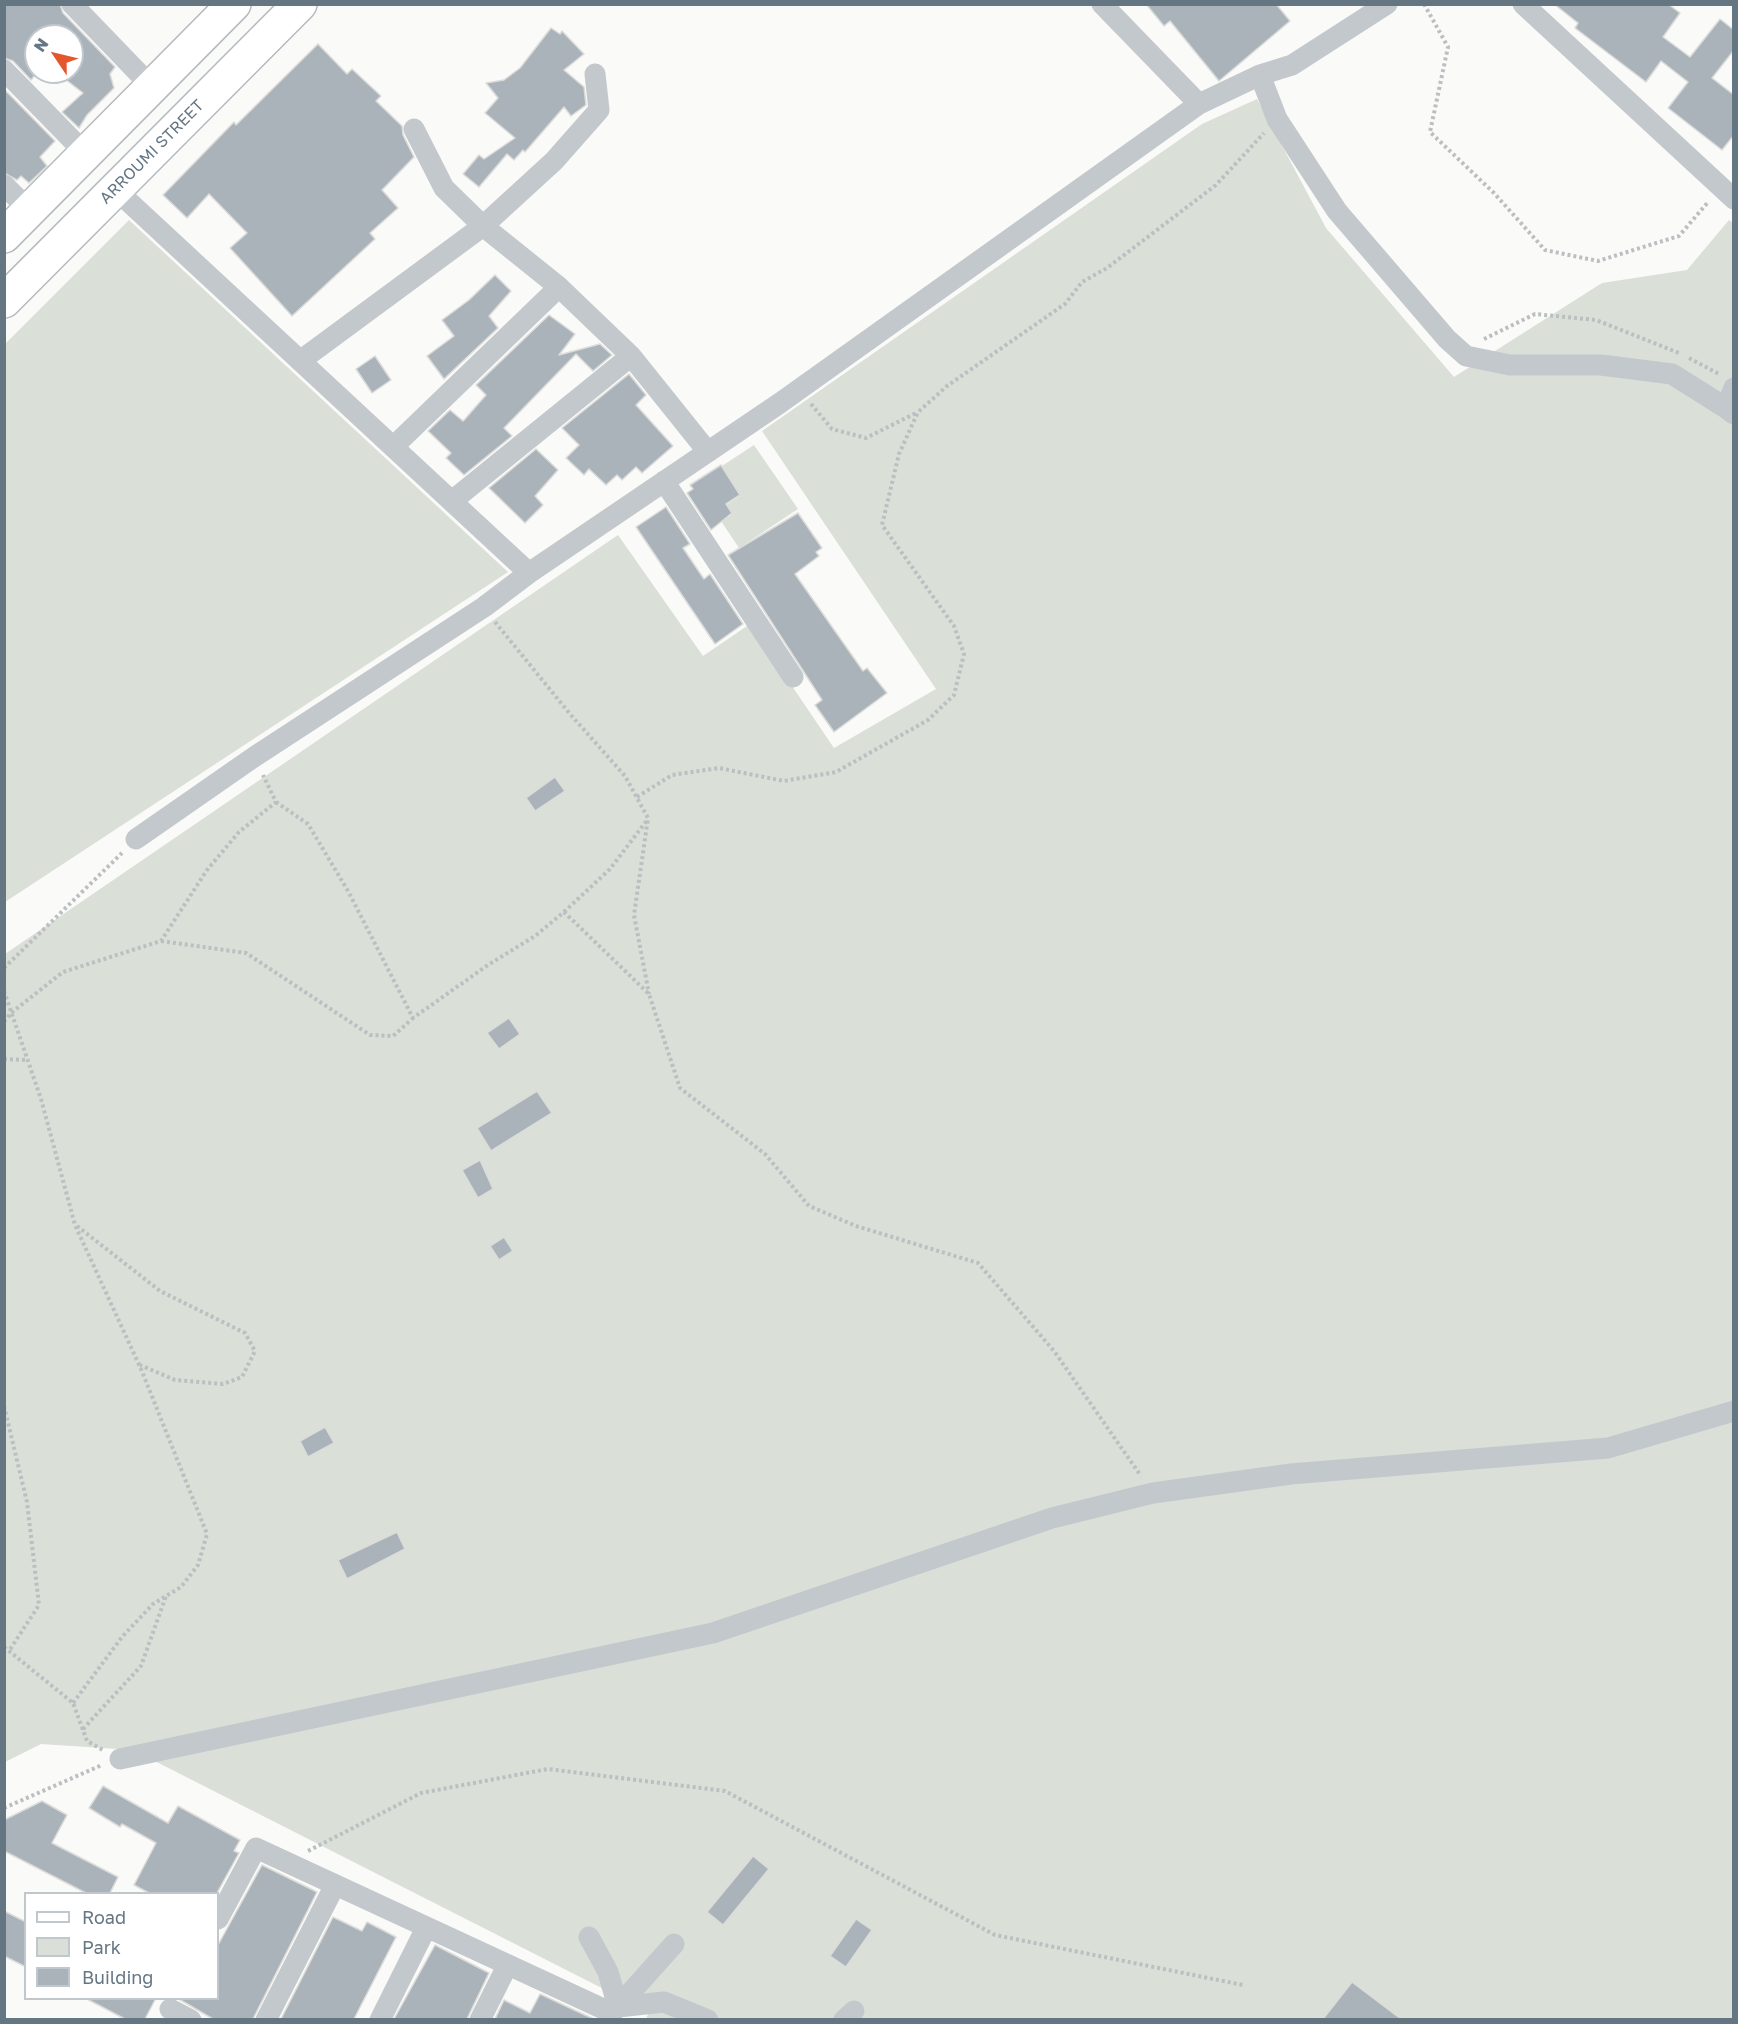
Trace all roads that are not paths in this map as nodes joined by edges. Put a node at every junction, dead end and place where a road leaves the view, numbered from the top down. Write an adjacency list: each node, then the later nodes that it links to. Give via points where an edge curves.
1 (72, 4): 10 (street)
2 (300, 4): 15 (main road, ARROUMI STREET)
3 (1102, 4): 11 (street)
4 (1387, 4): 9 (street, via 1292,65)
5 (1523, 4): 16 (street)
6 (219, 9): 10 (main road)
7 (4, 70): 13 (street)
8 (595, 74): 18 (street, via 599,110 554,161)
9 (1260, 75): 11 (street); 25 (street, via 1277,119 1337,211 1466,357 1510,365 1601,365 1672,374)
10 (152, 87): 13 (main road)
11 (1198, 104): 27 (street)
12 (414, 129): 18 (street, via 444,189)
13 (86, 154): 17 (main road)
14 (4, 185): 17 (street)
15 (115, 189): 21 (main road, ARROUMI STREET); 23 (street)
16 (1727, 193)
17 (29, 210): 19 (main road)
18 (483, 226): 20 (street); 23 (street)
19 (4, 236)
20 (559, 287): 22 (street); 26 (street)
21 (4, 301)
22 (631, 356): 27 (street); 29 (street)
23 (300, 362): 26 (street)
24 (1729, 382): 25 (street)
25 (1730, 411)
26 (393, 447): 29 (street)
27 (708, 452): 28 (street)
28 (664, 482): 30 (street); 31 (street)
29 (452, 501): 30 (street)
30 (529, 573): 32 (street)
31 (793, 677)
32 (136, 839)
33 (1734, 1411): 34 (street, via 1608,1448 1290,1474 1153,1493 1052,1518 713,1633)
34 (120, 1759)
35 (335, 1886): 36 (street, via 256,1848); 37 (street); 44 (street)
36 (219, 1917)
37 (426, 1928): 40 (street); 45 (street)
38 (589, 1937): 42 (street, via 608,1972)
39 (674, 1944): 42 (street)
40 (507, 1966): 42 (street); 46 (street)
41 (170, 2009): 43 (street)
42 (613, 2013): 47 (street, via 664,2002)
43 (191, 2019)
44 (266, 2019)
45 (380, 2019)
46 (480, 2019)
47 (708, 2019)

